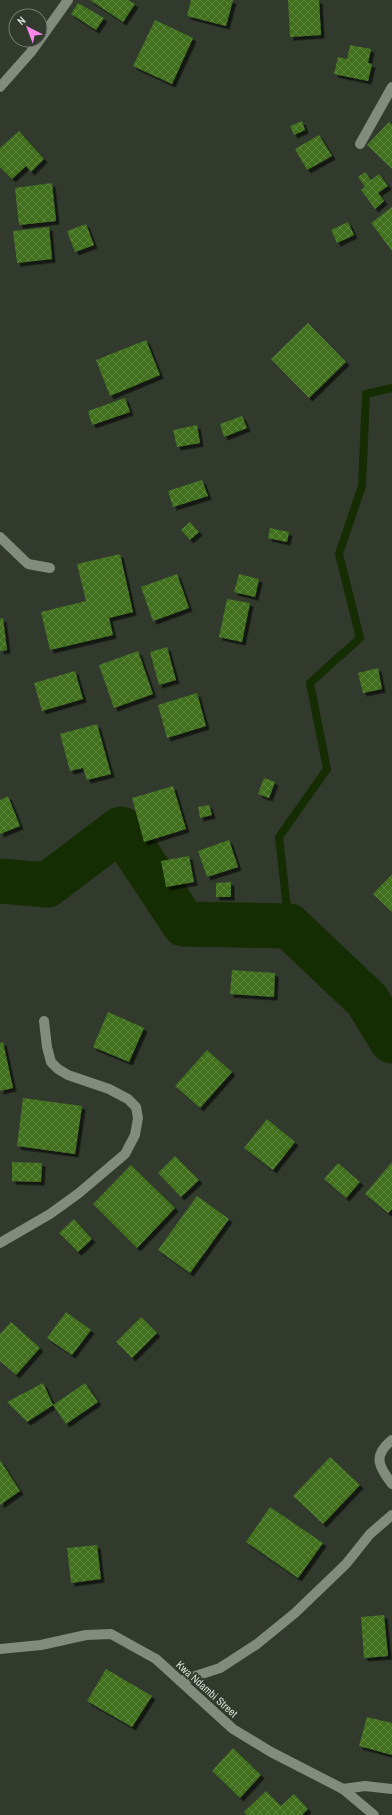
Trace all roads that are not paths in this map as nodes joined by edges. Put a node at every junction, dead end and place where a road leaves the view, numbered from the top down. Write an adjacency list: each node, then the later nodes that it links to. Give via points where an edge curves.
1 (68, 0): 2 (street, via 31,52)
2 (0, 87)
3 (392, 87): 4 (street)
4 (360, 144)
5 (0, 537): 6 (street, via 28,564)
6 (50, 568)
7 (44, 1021): 8 (street, via 47,1047 54,1065 68,1075 128,1098 136,1107 138,1118 135,1135 125,1154 85,1188 50,1214)
8 (0, 1242)
9 (392, 1440): 10 (street, via 380,1453 379,1462 381,1470)
10 (392, 1484)
11 (392, 1515): 13 (street, via 370,1534 346,1564 295,1613 257,1644 220,1668)
12 (0, 1649): 13 (street, Kwa Ndambi Street, via 41,1645 86,1635 111,1634 156,1659)
13 (180, 1681): 14 (street, Kwa Ndambi Street, via 233,1729)
14 (343, 1789): 15 (street, via 365,1786); 16 (street, Kwa Ndambi Street)
15 (392, 1789)
16 (374, 1815)

